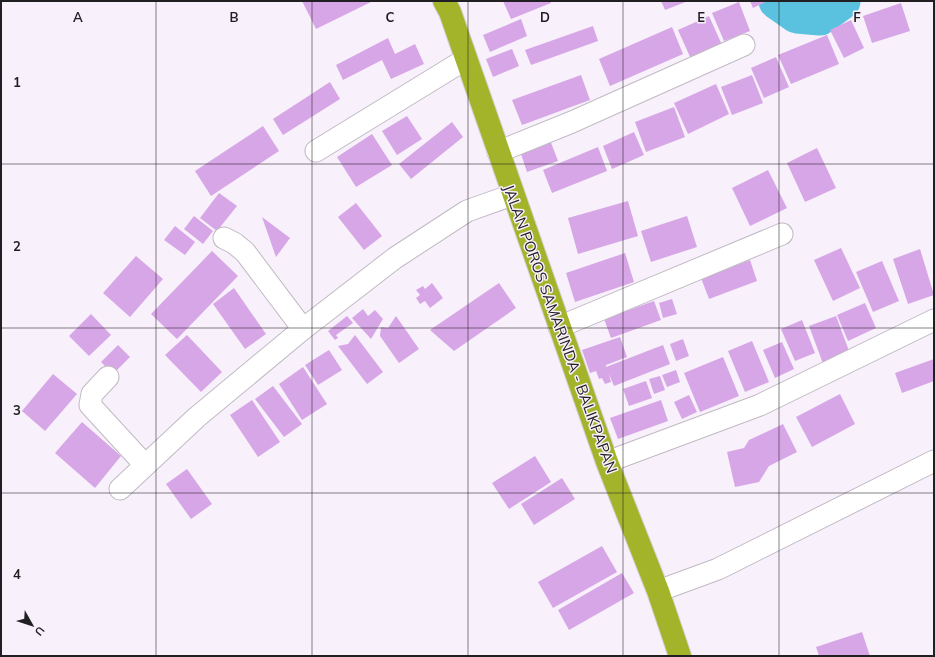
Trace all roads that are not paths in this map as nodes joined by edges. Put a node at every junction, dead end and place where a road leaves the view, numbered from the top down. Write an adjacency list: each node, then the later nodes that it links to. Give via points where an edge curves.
1 (444, 1): 3 (highway, JALAN POROS SAMARINDA - BALIKPAPAN)
2 (744, 45): 5 (street, via 572,122)
3 (466, 59): 4 (street); 5 (highway, JALAN POROS SAMARINDA - BALIKPAPAN)
4 (316, 151)
5 (498, 152): 6 (highway, JALAN POROS SAMARINDA - BALIKPAPAN)
6 (512, 195): 10 (highway, JALAN POROS SAMARINDA - BALIKPAPAN); 11 (street, via 467,211 395,258)
7 (782, 234): 10 (street)
8 (224, 238): 11 (street, via 245,252)
9 (934, 320): 14 (street, via 760,406)
10 (559, 327): 14 (highway, JALAN POROS SAMARINDA - BALIKPAPAN)
11 (303, 329): 15 (street, via 197,417)
12 (108, 377): 15 (street, via 92,394 90,405)
13 (934, 461): 17 (street, via 718,569)
14 (607, 462): 17 (highway, JALAN POROS SAMARINDA - BALIKPAPAN)
15 (145, 465): 16 (street)
16 (120, 489)
17 (658, 591): 18 (highway, JALAN POROS SAMARINDA - BALIKPAPAN)
18 (680, 656)

